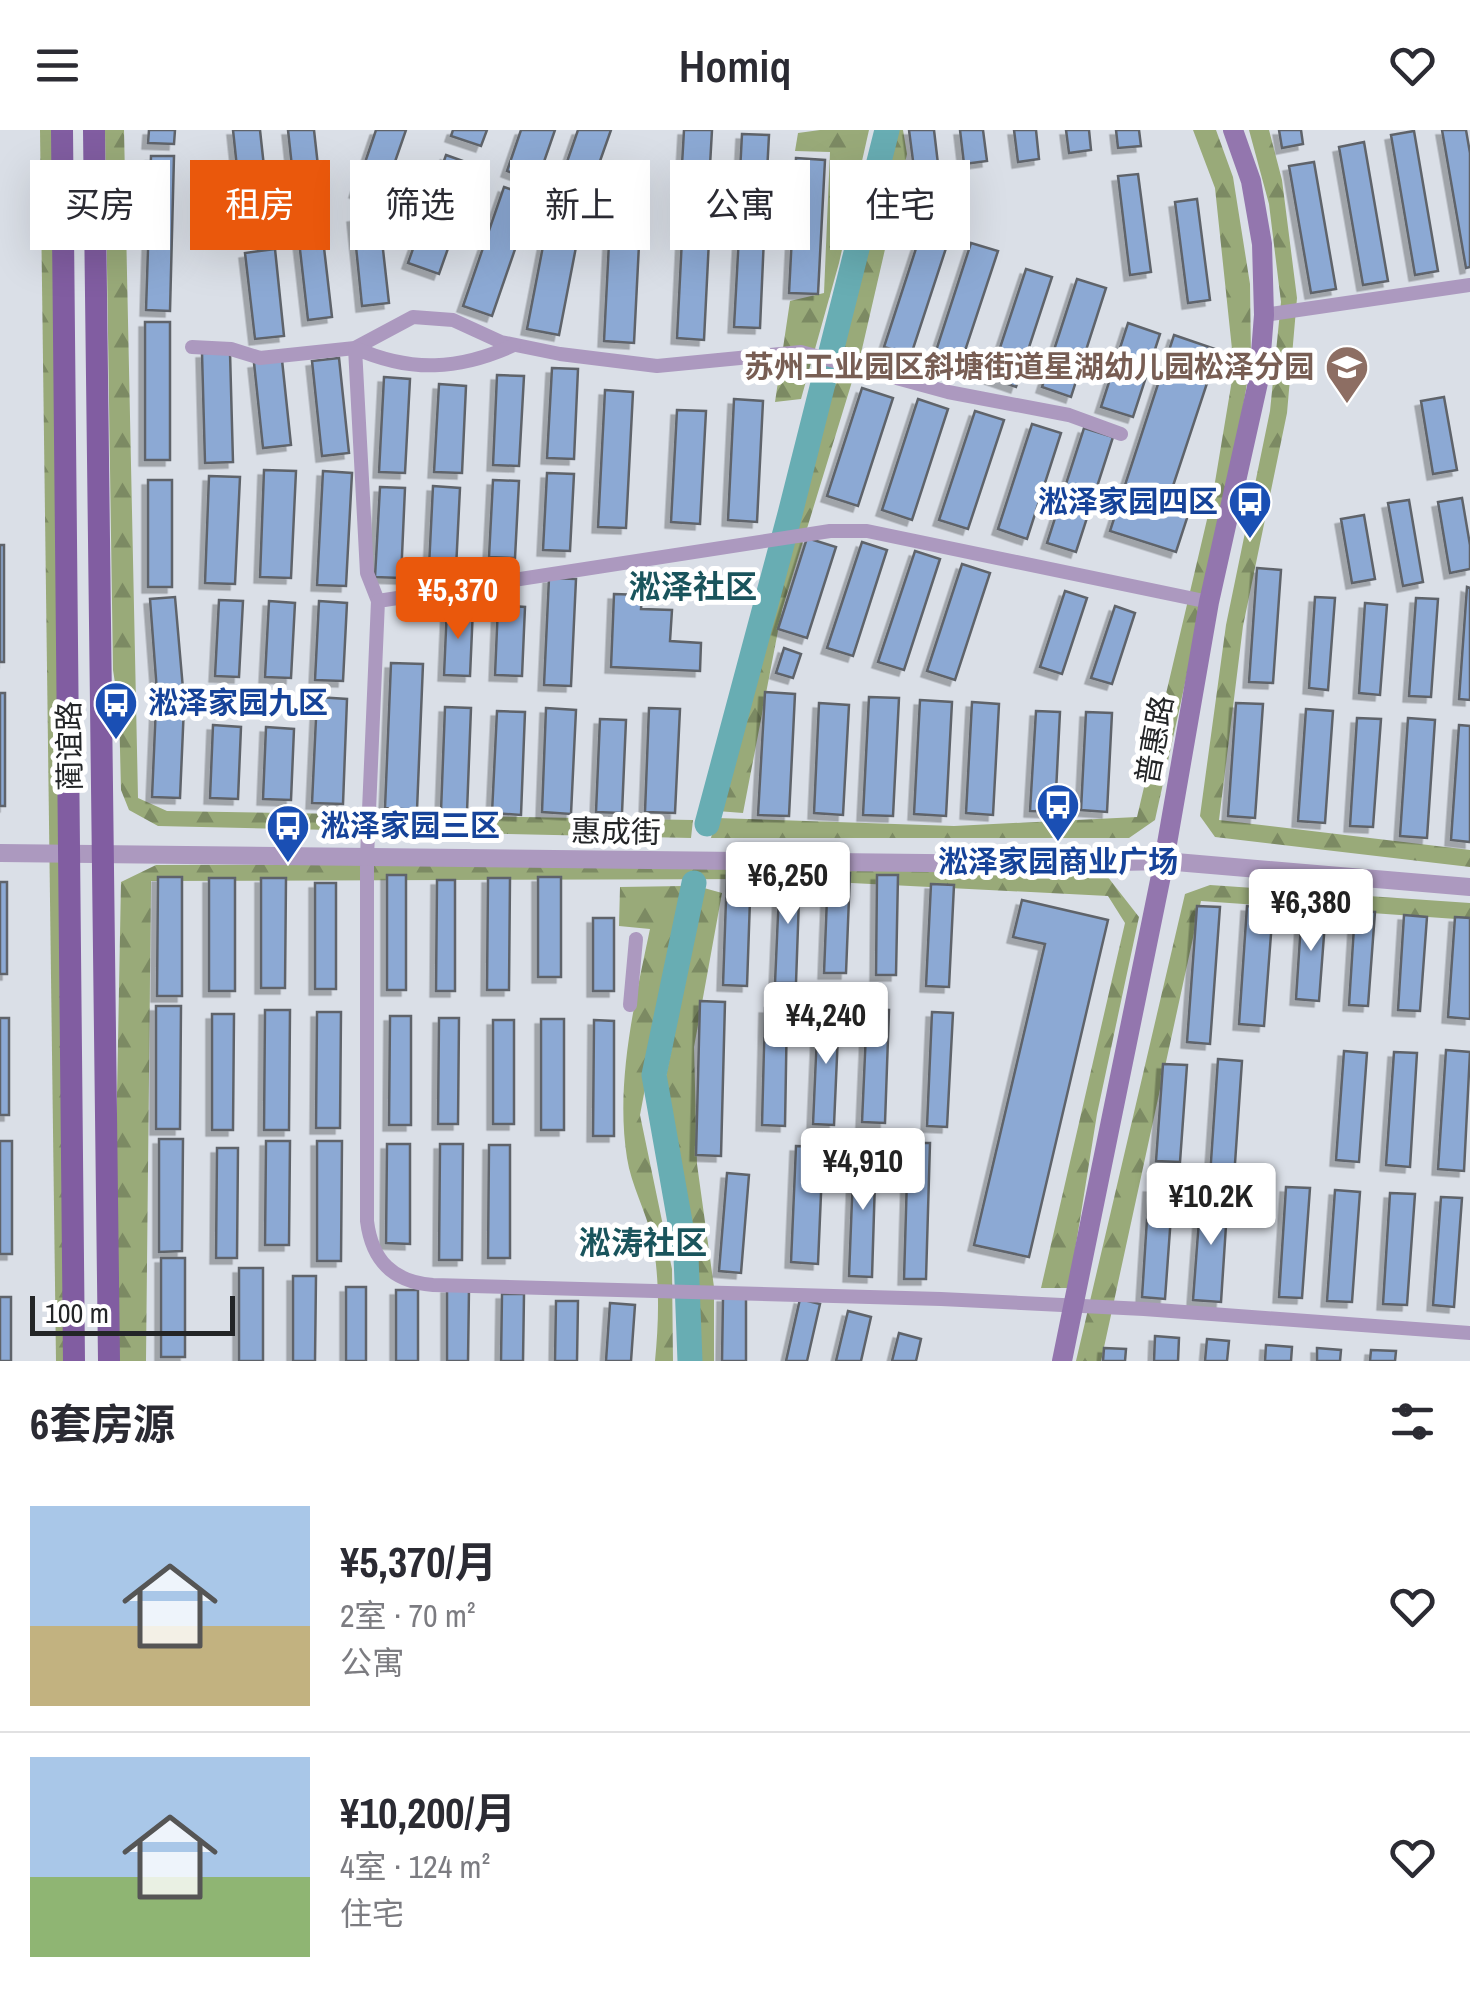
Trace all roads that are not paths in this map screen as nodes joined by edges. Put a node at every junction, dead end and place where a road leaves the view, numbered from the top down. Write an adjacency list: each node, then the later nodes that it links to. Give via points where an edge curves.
1 (62, 130): 13 (main road, 蔺谊路)
2 (94, 130): 14 (main road, 蔺谊路)
3 (1233, 130): 5 (main road, 普惠路, via 1262,244)
4 (1470, 285): 5 (street)
5 (1264, 315): 11 (main road, 普惠路, via 1258,378)
6 (514, 345): 8 (street, via 440,368); 8 (street, via 453,320 414,318); 9 (street, via 657,366 801,352 948,392 1069,415)
7 (192, 347): 8 (street, via 260,358)
8 (355, 348): 10 (street, via 367,572)
9 (1121, 434)
10 (378, 601): 11 (street, via 830,531 867,531); 15 (street)
11 (1209, 602): 16 (main road, 普惠路)
12 (0, 853): 13 (street, 惠成街)
13 (70, 854): 14 (street, 惠成街); 22 (main road, 蔺谊路)
14 (102, 854): 15 (street, 惠成街); 23 (main road, 蔺谊路)
15 (367, 857): 16 (street, 惠成街); 20 (street, via 367,1221 387,1270 433,1285)
16 (1164, 862): 17 (street, 惠成街); 20 (main road, 普惠路)
17 (1470, 887)
18 (636, 939): 19 (street)
19 (630, 1005)
20 (1074, 1305): 21 (street); 24 (main road, 普惠路)
21 (1470, 1333)
22 (74, 1361)
23 (109, 1361)
24 (1062, 1361)

